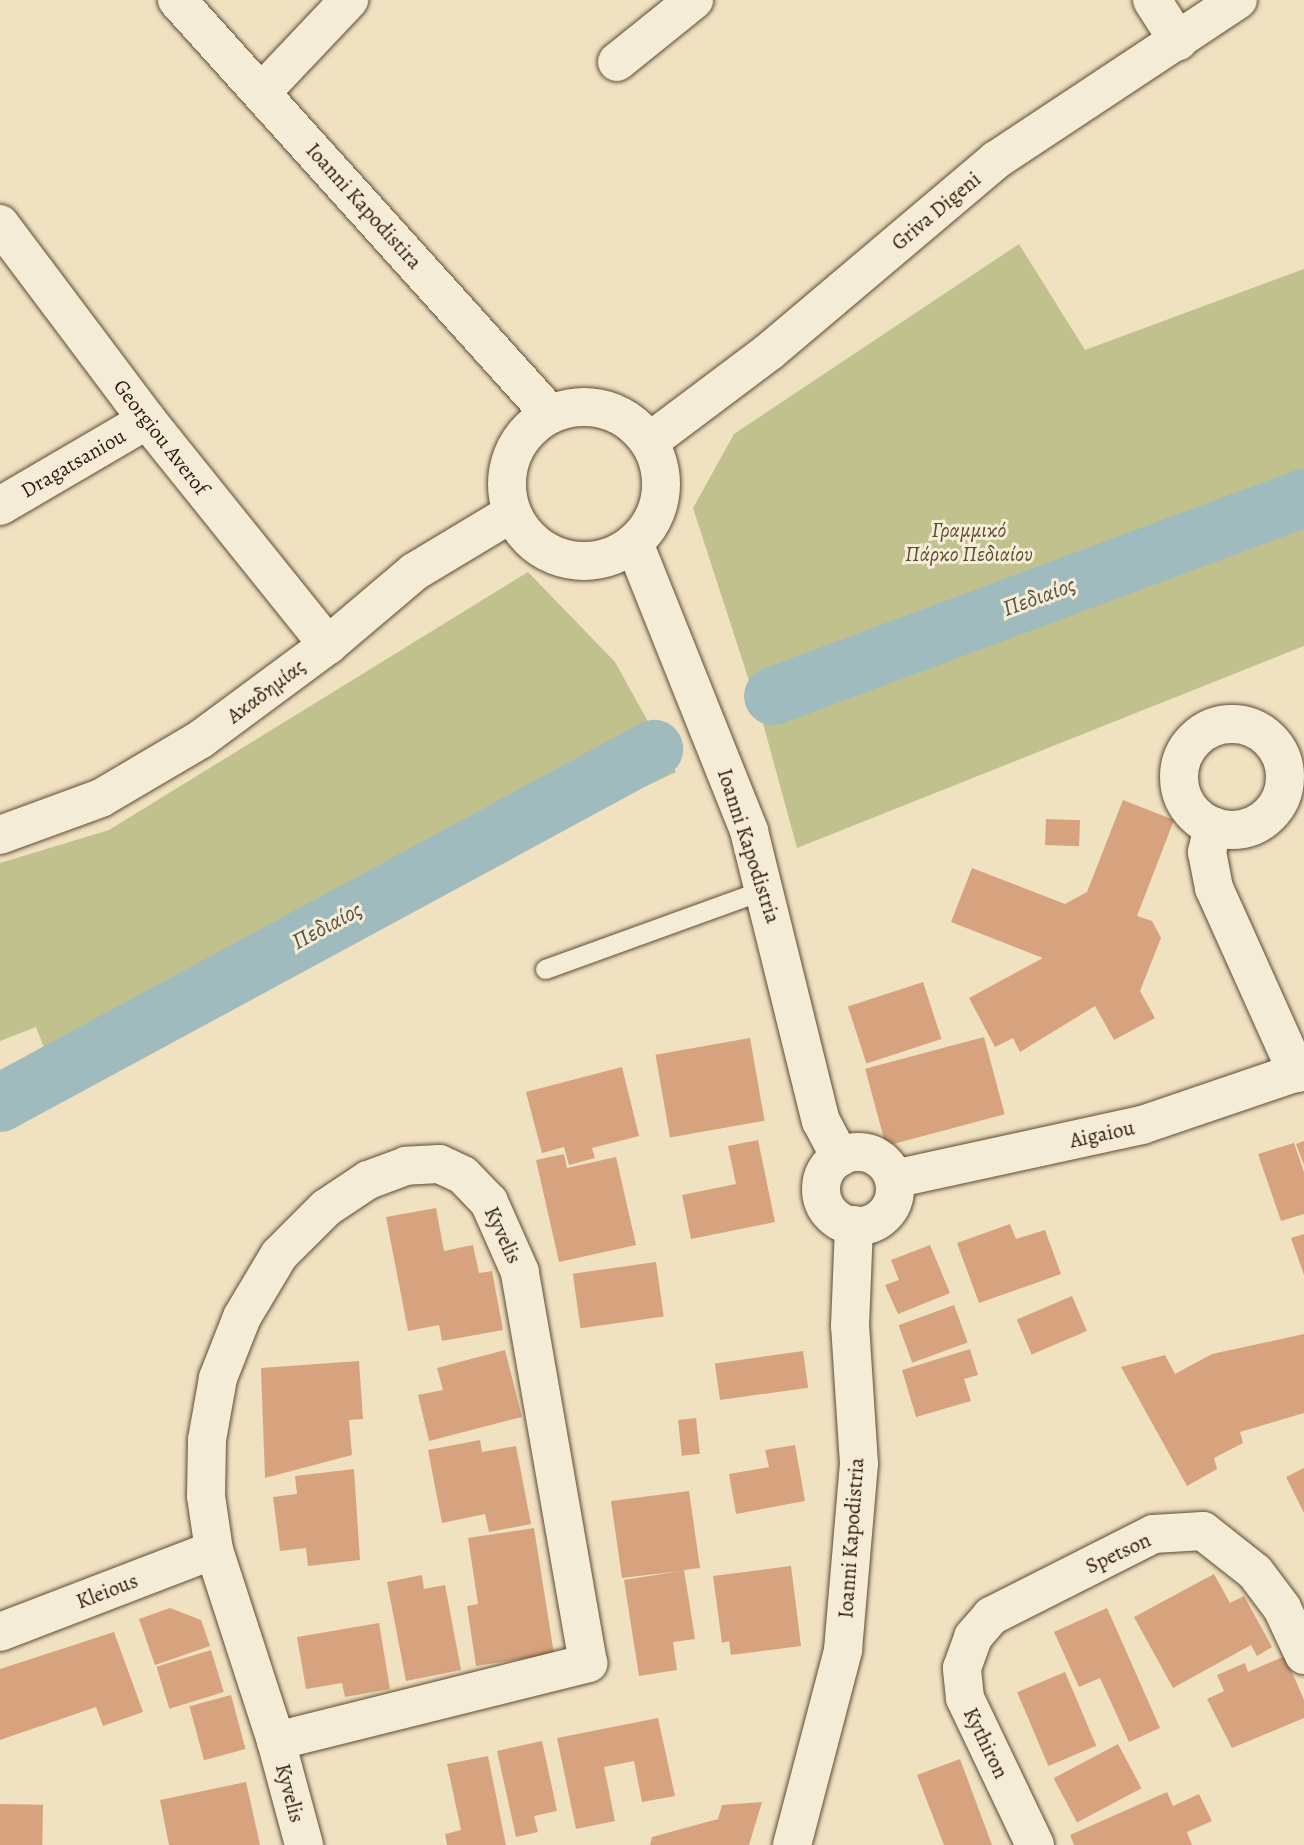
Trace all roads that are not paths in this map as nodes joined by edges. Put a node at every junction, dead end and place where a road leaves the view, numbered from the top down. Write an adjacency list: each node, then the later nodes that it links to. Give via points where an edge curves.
1 (177, 0): 8 (street, Ioanni Kapodistira)
2 (349, 0): 8 (street)
3 (694, 0): 7 (street)
4 (1152, 0): 6 (street)
5 (1238, 0): 6 (street, Griva Digeni)
6 (1178, 41): 12 (street, Griva Digeni, via 996,160 770,351)
7 (617, 62)
8 (262, 92): 10 (street, Ioanni Kapodistira)
9 (0, 224): 11 (street, Georgiou Averof)
10 (550, 414): 12 (street, via 573,407 599,408 621,416); 14 (street, via 526,431 516,446 508,470)
11 (147, 420): 13 (street, Dragatsaniou); 16 (street, Georgiou Averof)
12 (649, 442): 15 (street, via 660,467 660,497 655,517)
13 (0, 506)
14 (512, 513): 15 (street, via 540,547 560,557 593,561); 16 (street, Ακαδημίας, via 414,572)
15 (634, 543): 19 (street, Ioanni Kapodistria, via 749,831)
16 (328, 645): 18 (street, Ακαδημίας, via 201,739 112,791)
17 (1213, 826): 21 (street, via 1207,852 1214,888)
18 (0, 835)
19 (766, 889): 20 (lane); 22 (street, Ioanni Kapodistria, via 821,1121)
20 (545, 969)
21 (1301, 1071): 23 (street, Aigaiou, via 1142,1125)
22 (840, 1157): 23 (street, via 870,1153 889,1168); 24 (street, via 826,1170 821,1192 833,1215)
23 (894, 1179): 24 (street, via 893,1202 887,1212 878,1220)
24 (854, 1225): 31 (street, Ioanni Kapodistria, via 850,1326 859,1464 843,1650)
25 (214, 1550): 26 (street, Kleious); 29 (street, Kyvelis); 29 (street, Kyvelis, via 206,1496 207,1440 218,1378 242,1317 279,1255 326,1208 368,1180 406,1166 439,1164 463,1175 489,1202 520,1272 589,1663)
26 (0, 1632)
27 (973, 1637): 28 (street, Spetson, via 991,1616 1153,1534 1203,1531 1255,1572 1282,1608); 32 (street, Kythiron, via 962,1668 965,1698)
28 (1304, 1655)
29 (276, 1741): 30 (street, Kyvelis)
30 (304, 1845)
31 (792, 1845)
32 (1035, 1845)

